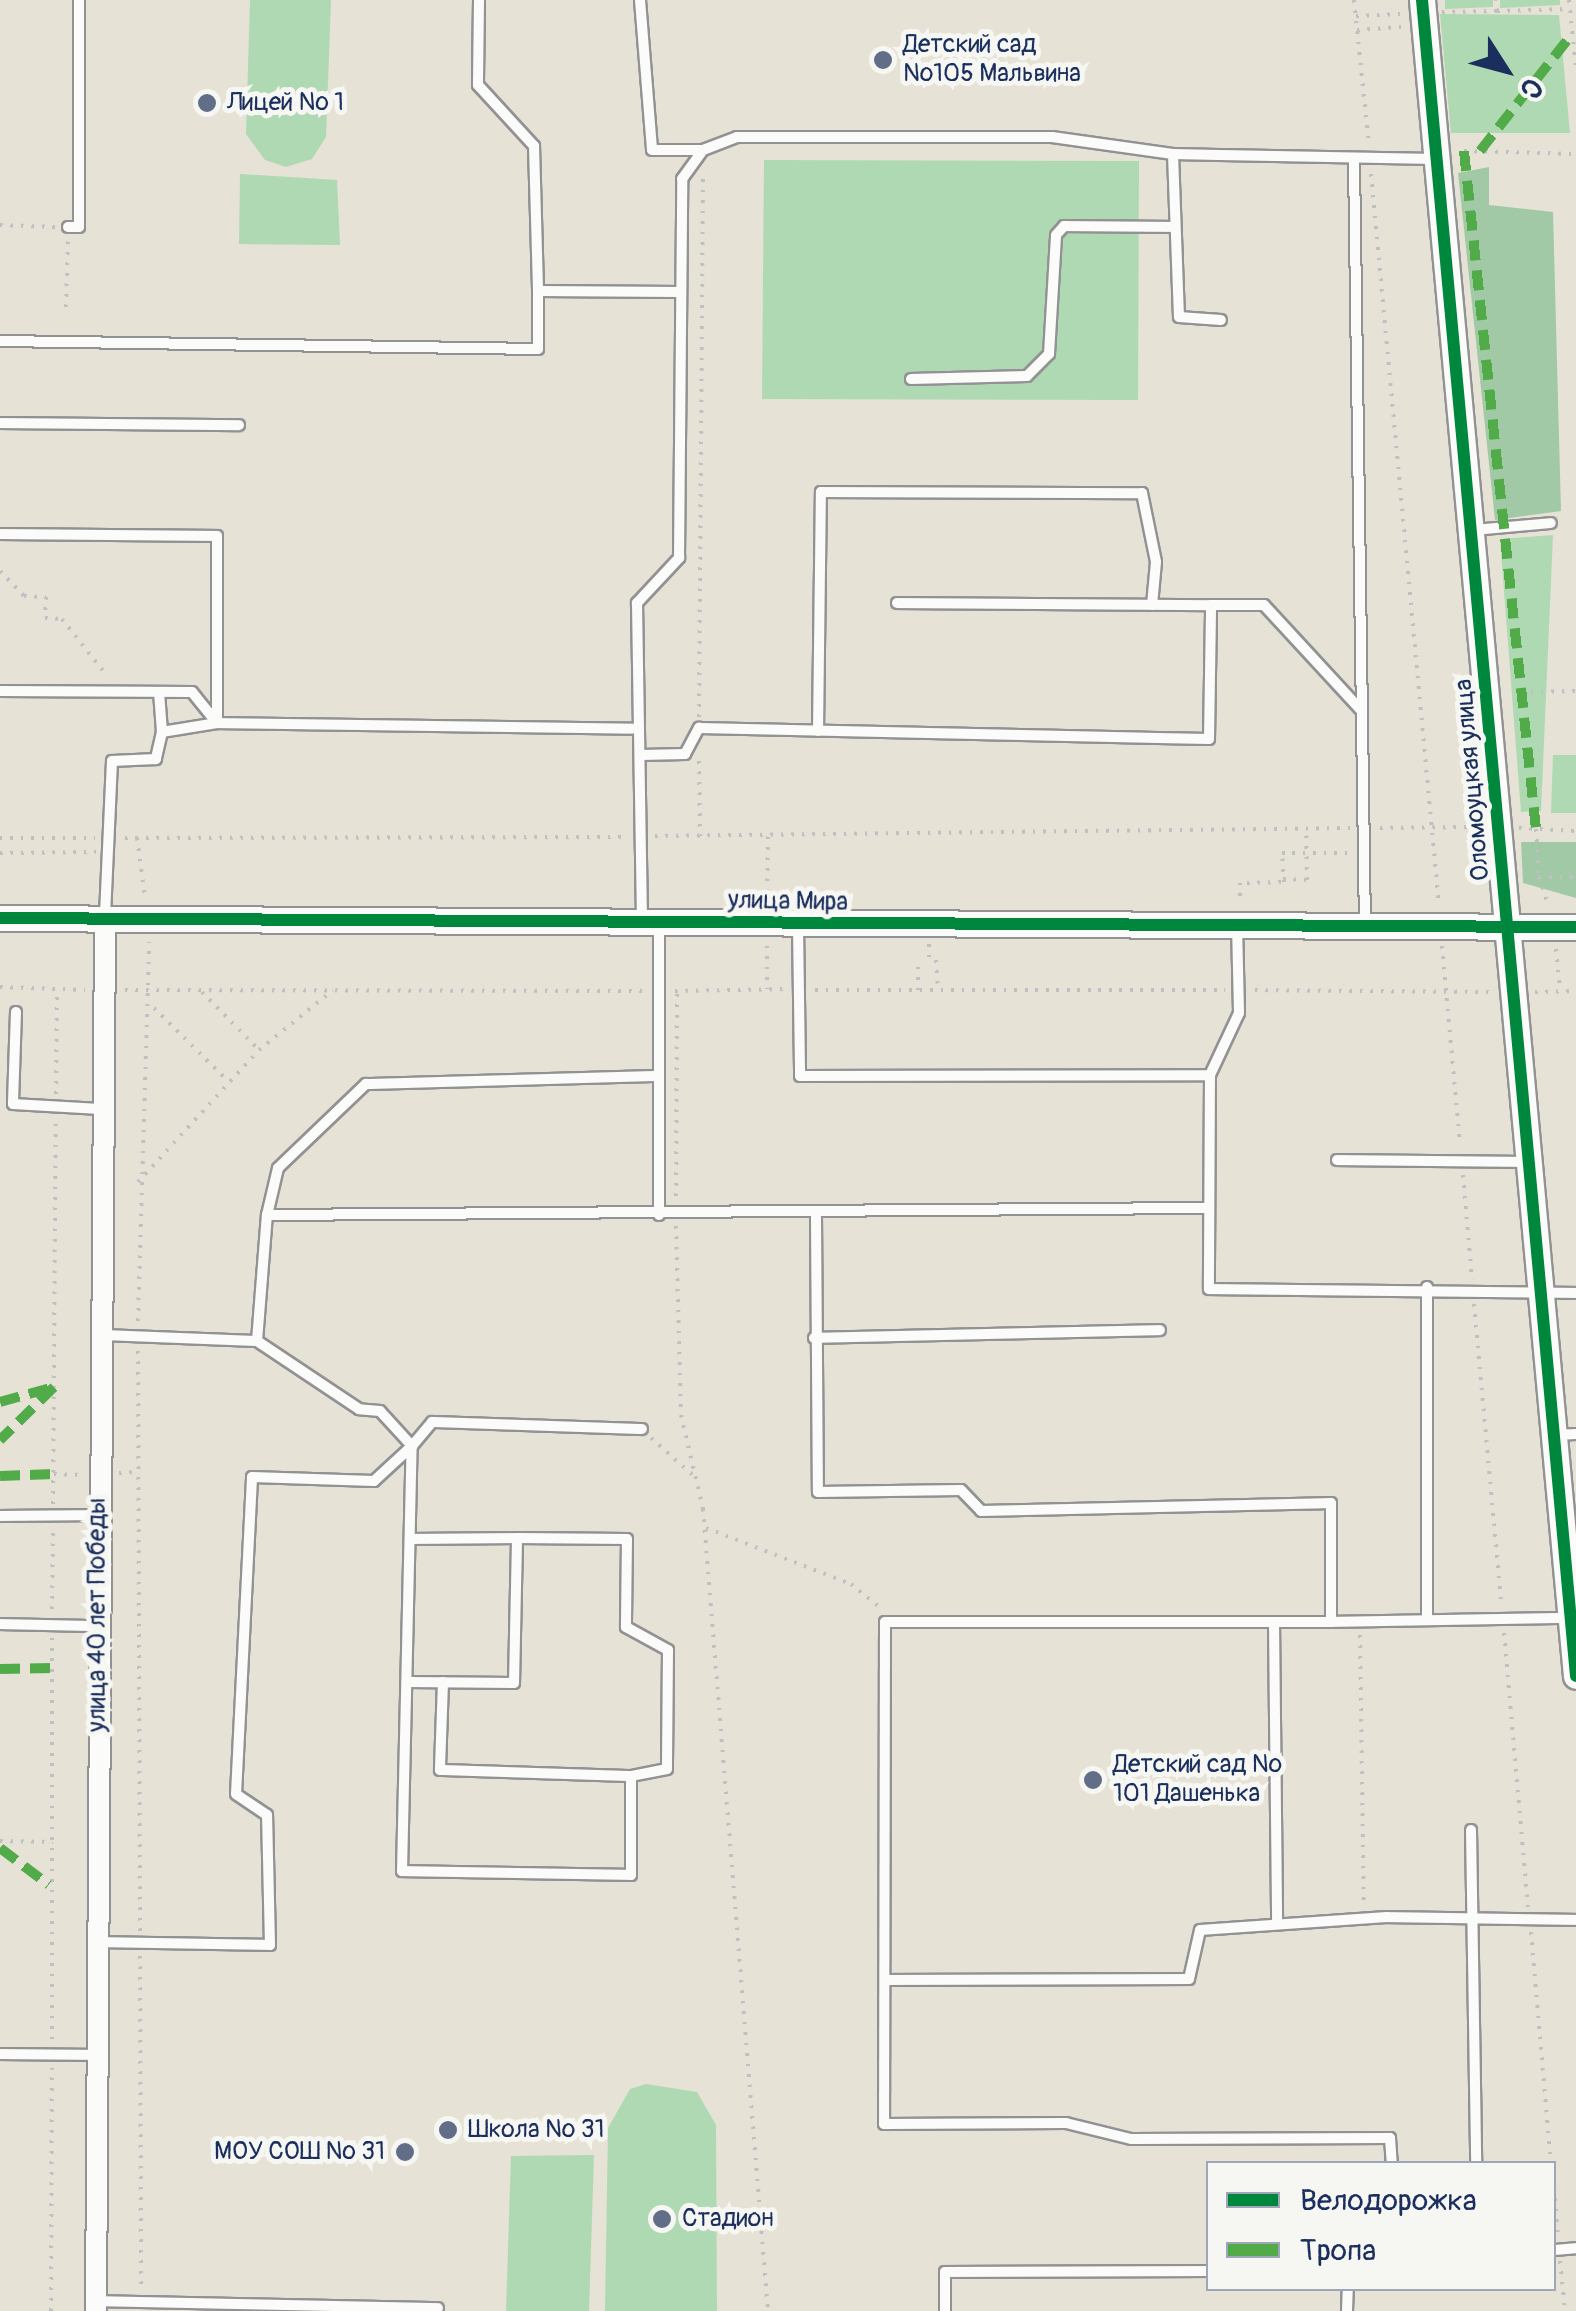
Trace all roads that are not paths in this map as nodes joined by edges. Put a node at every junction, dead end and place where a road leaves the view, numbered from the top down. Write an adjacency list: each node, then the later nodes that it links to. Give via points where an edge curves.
1 (78, 0): 9 (lane, via 79,227)
2 (478, 0): 11 (lane, via 478,85 534,146)
3 (640, 0): 5 (lane, via 652,150)
4 (1423, 9): 7 (street, Оломоуцкая улица)
5 (703, 150): 6 (lane, via 736,137 1052,137); 12 (lane, via 682,179)
6 (1173, 154): 8 (lane); 10 (lane)
7 (1437, 158): 8 (lane); 19 (street, Оломоуцкая улица)
8 (1354, 160): 26 (lane)
9 (68, 227)
10 (1176, 227): 13 (lane, via 1179,317); 15 (lane, via 1064,226 1056,234 1049,354 1026,376)
11 (538, 291): 12 (lane); 14 (lane, via 538,349)
12 (679, 292): 28 (lane, via 679,558 637,603)
13 (1221, 320)
14 (0, 341)
15 (911, 379)
16 (0, 423): 17 (lane)
17 (238, 425)
18 (1552, 523): 19 (lane)
19 (1473, 530): 39 (street, Оломоуцкая улица)
20 (0, 534): 27 (lane, via 218,536)
21 (897, 603): 22 (lane)
22 (1152, 604): 23 (lane); 29 (lane, via 1156,562 1142,493 821,492)
23 (1211, 605): 26 (lane, via 1264,605); 29 (lane, via 1209,739)
24 (0, 690): 25 (lane)
25 (159, 692): 27 (lane, via 192,692); 30 (lane)
26 (1360, 709): 36 (lane)
27 (217, 724): 28 (lane); 30 (lane)
28 (632, 729): 31 (lane)
29 (818, 731): 31 (lane, via 699,728 685,754)
30 (162, 732): 33 (lane, via 156,759 112,761)
31 (641, 754): 34 (lane)
32 (0, 918): 33 (street, улица Мира)
33 (105, 919): 34 (street, улица Мира); 43 (street, улица 40 лет Победы)
34 (650, 922): 37 (street, улица Мира); 42 (lane)
35 (1237, 923): 36 (street, улица Мира); 37 (street, улица Мира); 41 (lane, via 1239,1013)
36 (1365, 924): 39 (street, улица Мира)
37 (798, 925): 41 (lane, via 800,1076)
38 (1576, 927): 39 (street, улица Мира)
39 (1507, 928): 45 (street, Оломоуцкая улица)
40 (16, 1012): 43 (lane, via 13,1104)
41 (1210, 1075): 46 (lane)
42 (658, 1076): 47 (lane, via 366,1084 278,1168); 48 (lane)
43 (100, 1109): 54 (street, улица 40 лет Победы)
44 (1337, 1160): 45 (lane)
45 (1526, 1162): 52 (street, Оломоуцкая улица)
46 (1204, 1208): 49 (lane); 50 (lane, via 1209,1289)
47 (267, 1215): 48 (lane); 56 (lane)
48 (659, 1216): 49 (lane)
49 (816, 1217): 55 (lane)
50 (1426, 1286): 52 (lane); 66 (lane)
51 (1576, 1293): 52 (lane)
52 (1540, 1295): 58 (street, Оломоуцкая улица)
53 (1160, 1330): 55 (lane)
54 (98, 1334): 56 (lane); 61 (street, улица 40 лет Победы)
55 (814, 1338): 68 (lane, via 818,1492 960,1490 981,1511 1332,1503)
56 (257, 1341): 59 (lane, via 359,1409 380,1411)
57 (642, 1430): 59 (lane, via 432,1422)
58 (1565, 1434): 60 (street, Оломоуцкая улица)
59 (412, 1446): 64 (lane); 79 (lane, via 374,1481 252,1478 236,1794 267,1815 270,1945)
60 (1567, 1489): 65 (street, Оломоуцкая улица)
61 (98, 1515): 62 (lane); 70 (street, улица 40 лет Победы)
62 (0, 1516)
63 (517, 1538): 64 (lane); 73 (lane, via 514,1683); 74 (lane, via 626,1539 626,1627 668,1650 667,1769)
64 (412, 1539): 72 (lane)
65 (1572, 1618): 66 (lane); 71 (street, Оломоуцкая улица)
66 (1427, 1619): 68 (lane)
67 (1274, 1622): 68 (lane); 78 (lane); 80 (lane, via 885,1622)
68 (1331, 1622)
69 (0, 1624): 70 (lane)
70 (98, 1626): 79 (street, улица 40 лет Победы)
71 (1575, 1660)
72 (408, 1682): 73 (lane); 74 (lane, via 402,1871 631,1875)
73 (443, 1682): 74 (lane, via 440,1770)
74 (631, 1776)
75 (1470, 1830): 76 (lane)
76 (1472, 1919): 77 (lane); 78 (lane); 84 (lane)
77 (1576, 1920)
78 (1276, 1922): 80 (lane, via 1200,1930 1188,1978)
79 (98, 1942): 82 (street, улица 40 лет Победы)
80 (885, 1980): 83 (lane, via 884,2124 1066,2123 1131,2139 1390,2138)
81 (0, 2054): 82 (lane)
82 (98, 2054): 86 (street, улица 40 лет Победы)
83 (1392, 2161)
84 (1476, 2161)
85 (1206, 2270): 88 (lane, via 945,2272)
86 (96, 2306): 87 (lane)
87 (438, 2308)
88 (945, 2311)

